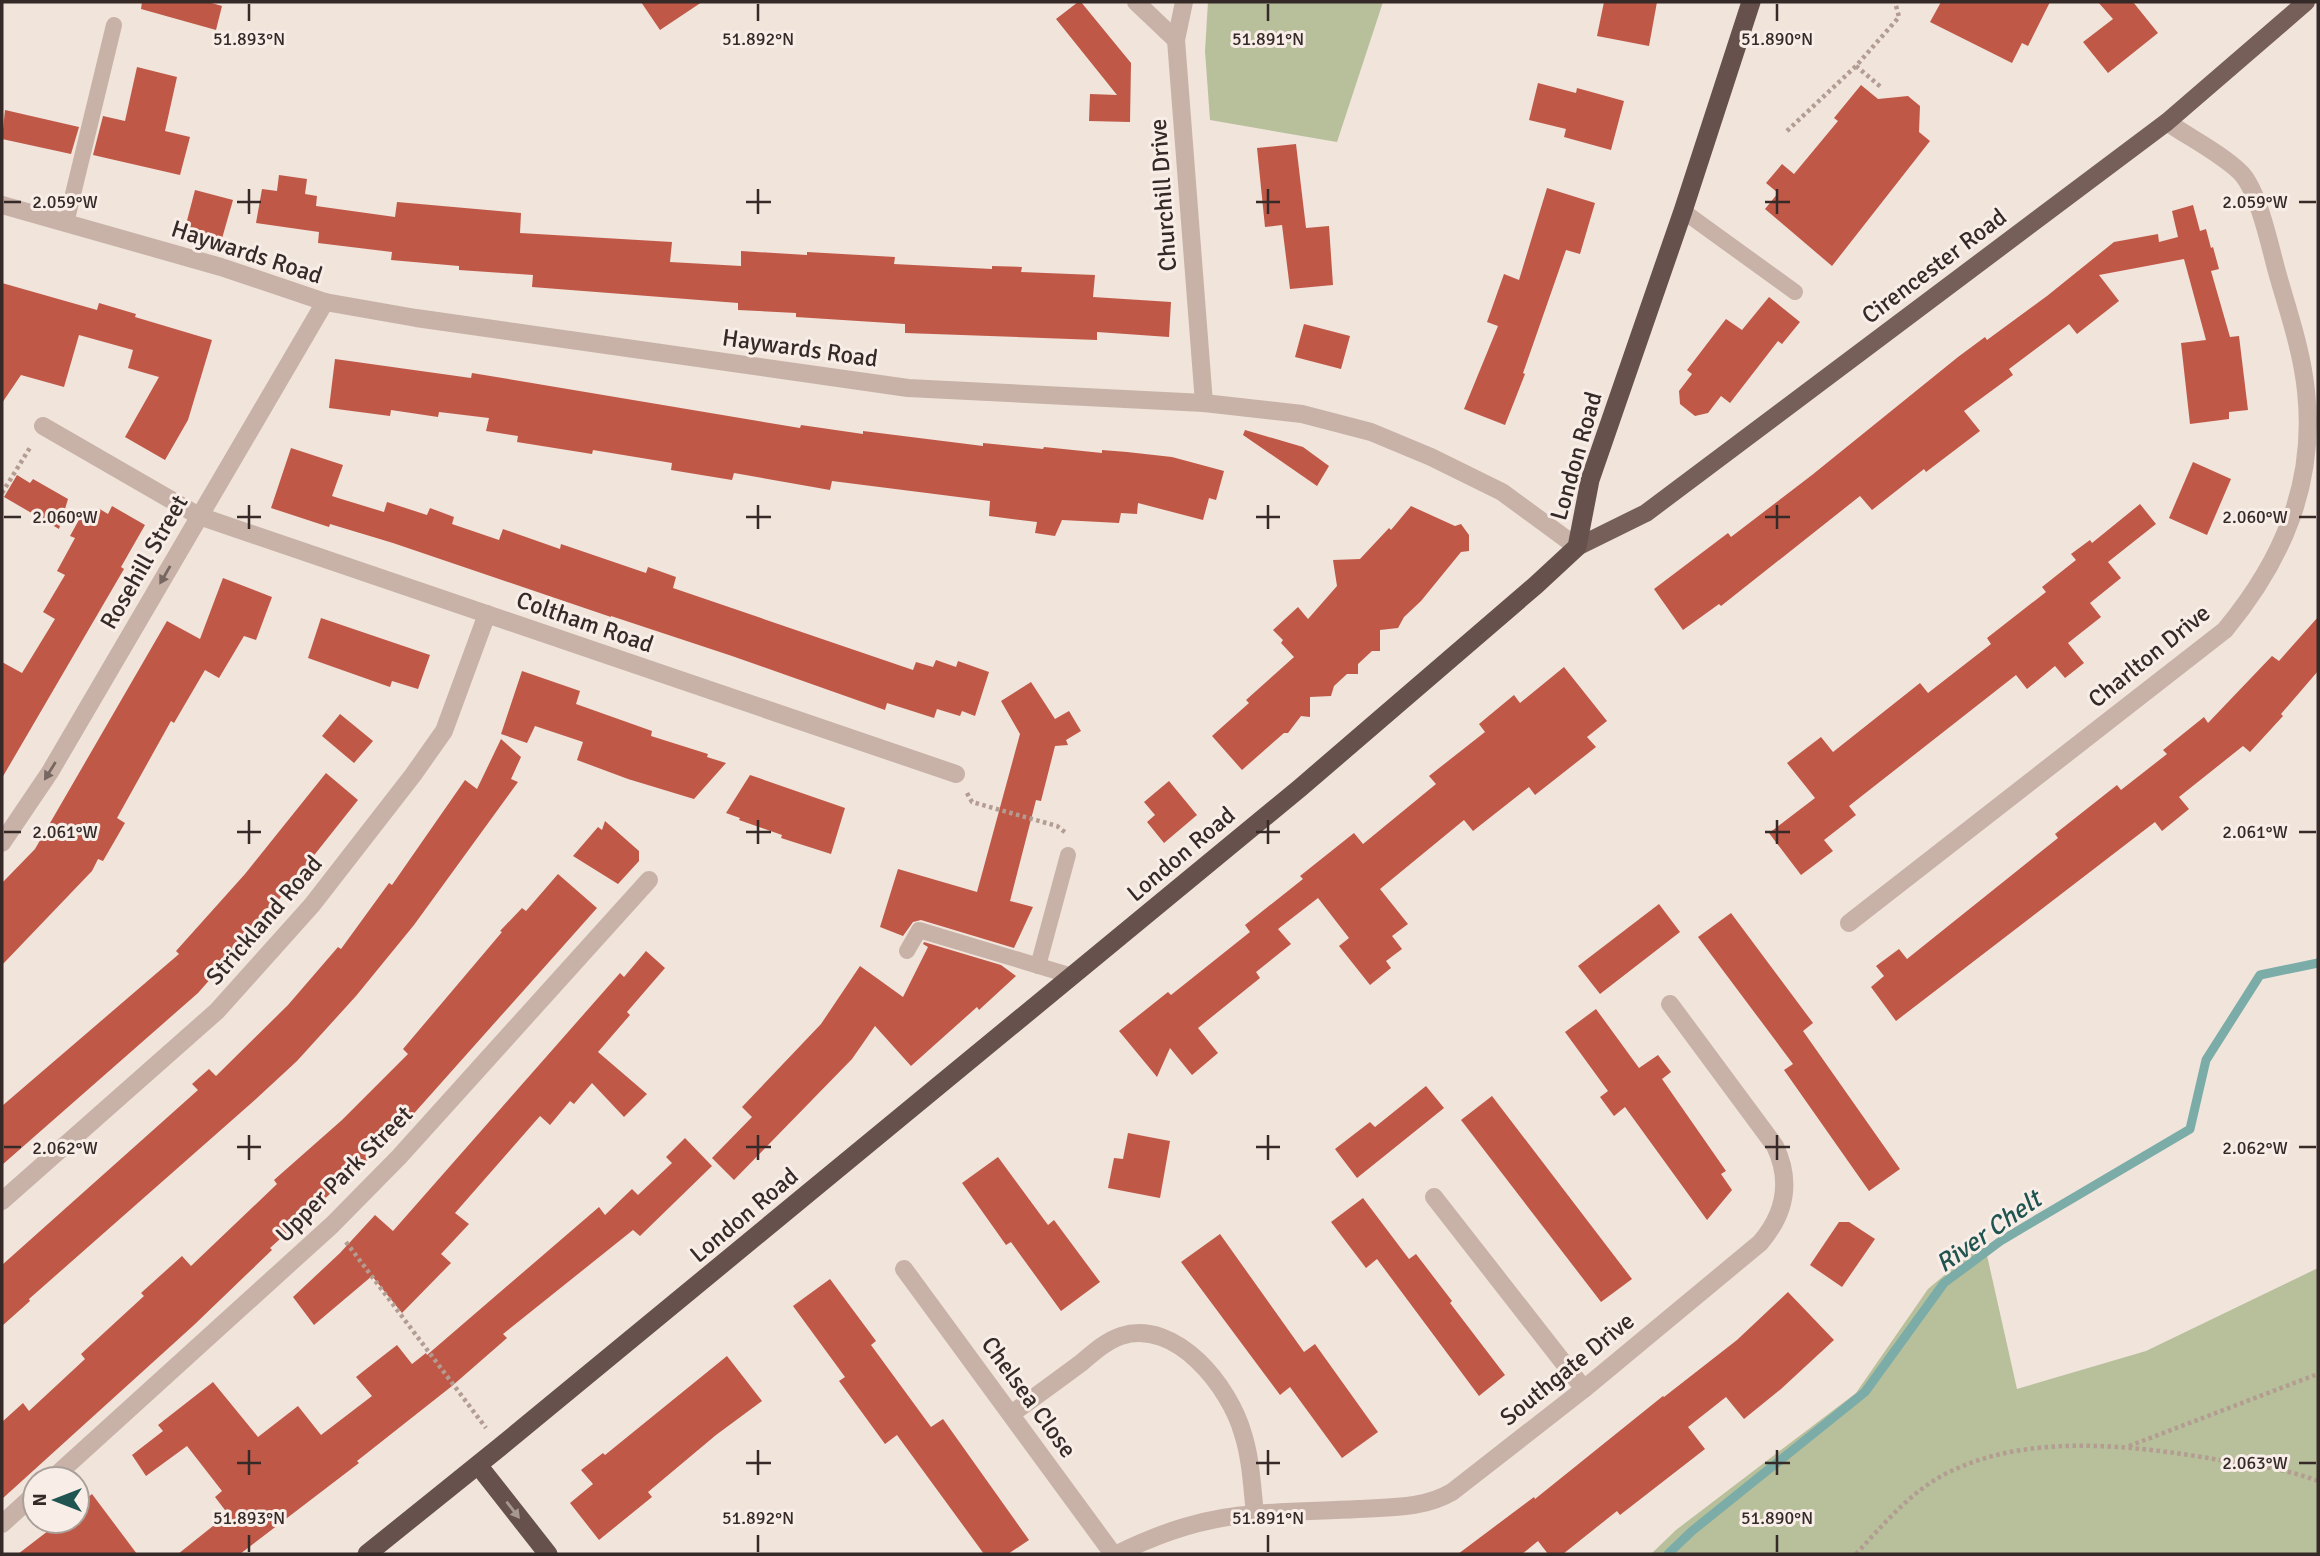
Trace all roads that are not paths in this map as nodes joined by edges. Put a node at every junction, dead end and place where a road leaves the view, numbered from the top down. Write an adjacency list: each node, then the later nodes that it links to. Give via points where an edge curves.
1 (1136, 2): 6 (street)
2 (1184, 2): 6 (street, Churchill Drive)
3 (1751, 2): 9 (highway, London Road)
4 (2306, 2): 7 (main road, Cirencester Road)
5 (114, 25): 10 (lane)
6 (1176, 40): 13 (street, Churchill Drive)
7 (2167, 122): 16 (main road, Cirencester Road, via 1646,513); 22 (street, Charlton Drive, via 2241,173 2253,191 2270,247 2301,360 2308,423 2301,487 2284,539 2264,578 2225,630)
8 (2, 205): 10 (street, Haywards Road)
9 (1683, 211): 11 (lane); 16 (highway, London Road, via 1590,480)
10 (66, 223): 12 (street, Haywards Road)
11 (1795, 292)
12 (325, 302): 13 (street, Haywards Road, via 908,388); 15 (street, Rosehill Street)
13 (1204, 403): 16 (street, Haywards Road, via 1302,414 1371,432 1502,492)
14 (43, 426): 15 (street, Coltham Road)
15 (199, 516): 17 (street, Coltham Road); 19 (street, Rosehill Street, one-way to 19, via 50,772)
16 (1577, 547): 25 (highway, London Road, via 1310,779)
17 (487, 614): 18 (street, Coltham Road); 28 (street, Strickland Road, via 444,731 312,905 217,1011)
18 (956, 775)
19 (2, 844)
20 (1068, 855): 24 (lane)
21 (649, 880): 32 (street, Upper Park Street, via 332,1225)
22 (1849, 923)
23 (907, 951): 24 (lane, via 919,930)
24 (1038, 966): 25 (lane)
25 (1072, 976): 33 (highway, London Road)
26 (1670, 1004): 30 (street, Southgate Drive, via 1775,1146 1784,1174 1783,1202 1760,1243)
27 (1434, 1197): 30 (street)
28 (2, 1201)
29 (905, 1269): 31 (street, Chelsea Close)
30 (1584, 1389): 35 (street, Southgate Drive, via 1438,1500 1405,1507)
31 (1012, 1414): 35 (street, via 1107,1343 1133,1334 1175,1342 1210,1373 1235,1412 1248,1456); 39 (street, Chelsea Close)
32 (67, 1465)
33 (478, 1465): 37 (highway, London Road); 38 (highway, one-way to 38)
34 (21, 1507): 36 (street)
35 (1255, 1514): 39 (street, Southgate Drive, via 1183,1526)
36 (2, 1524)
37 (367, 1554)
38 (548, 1554)
39 (1115, 1554)

